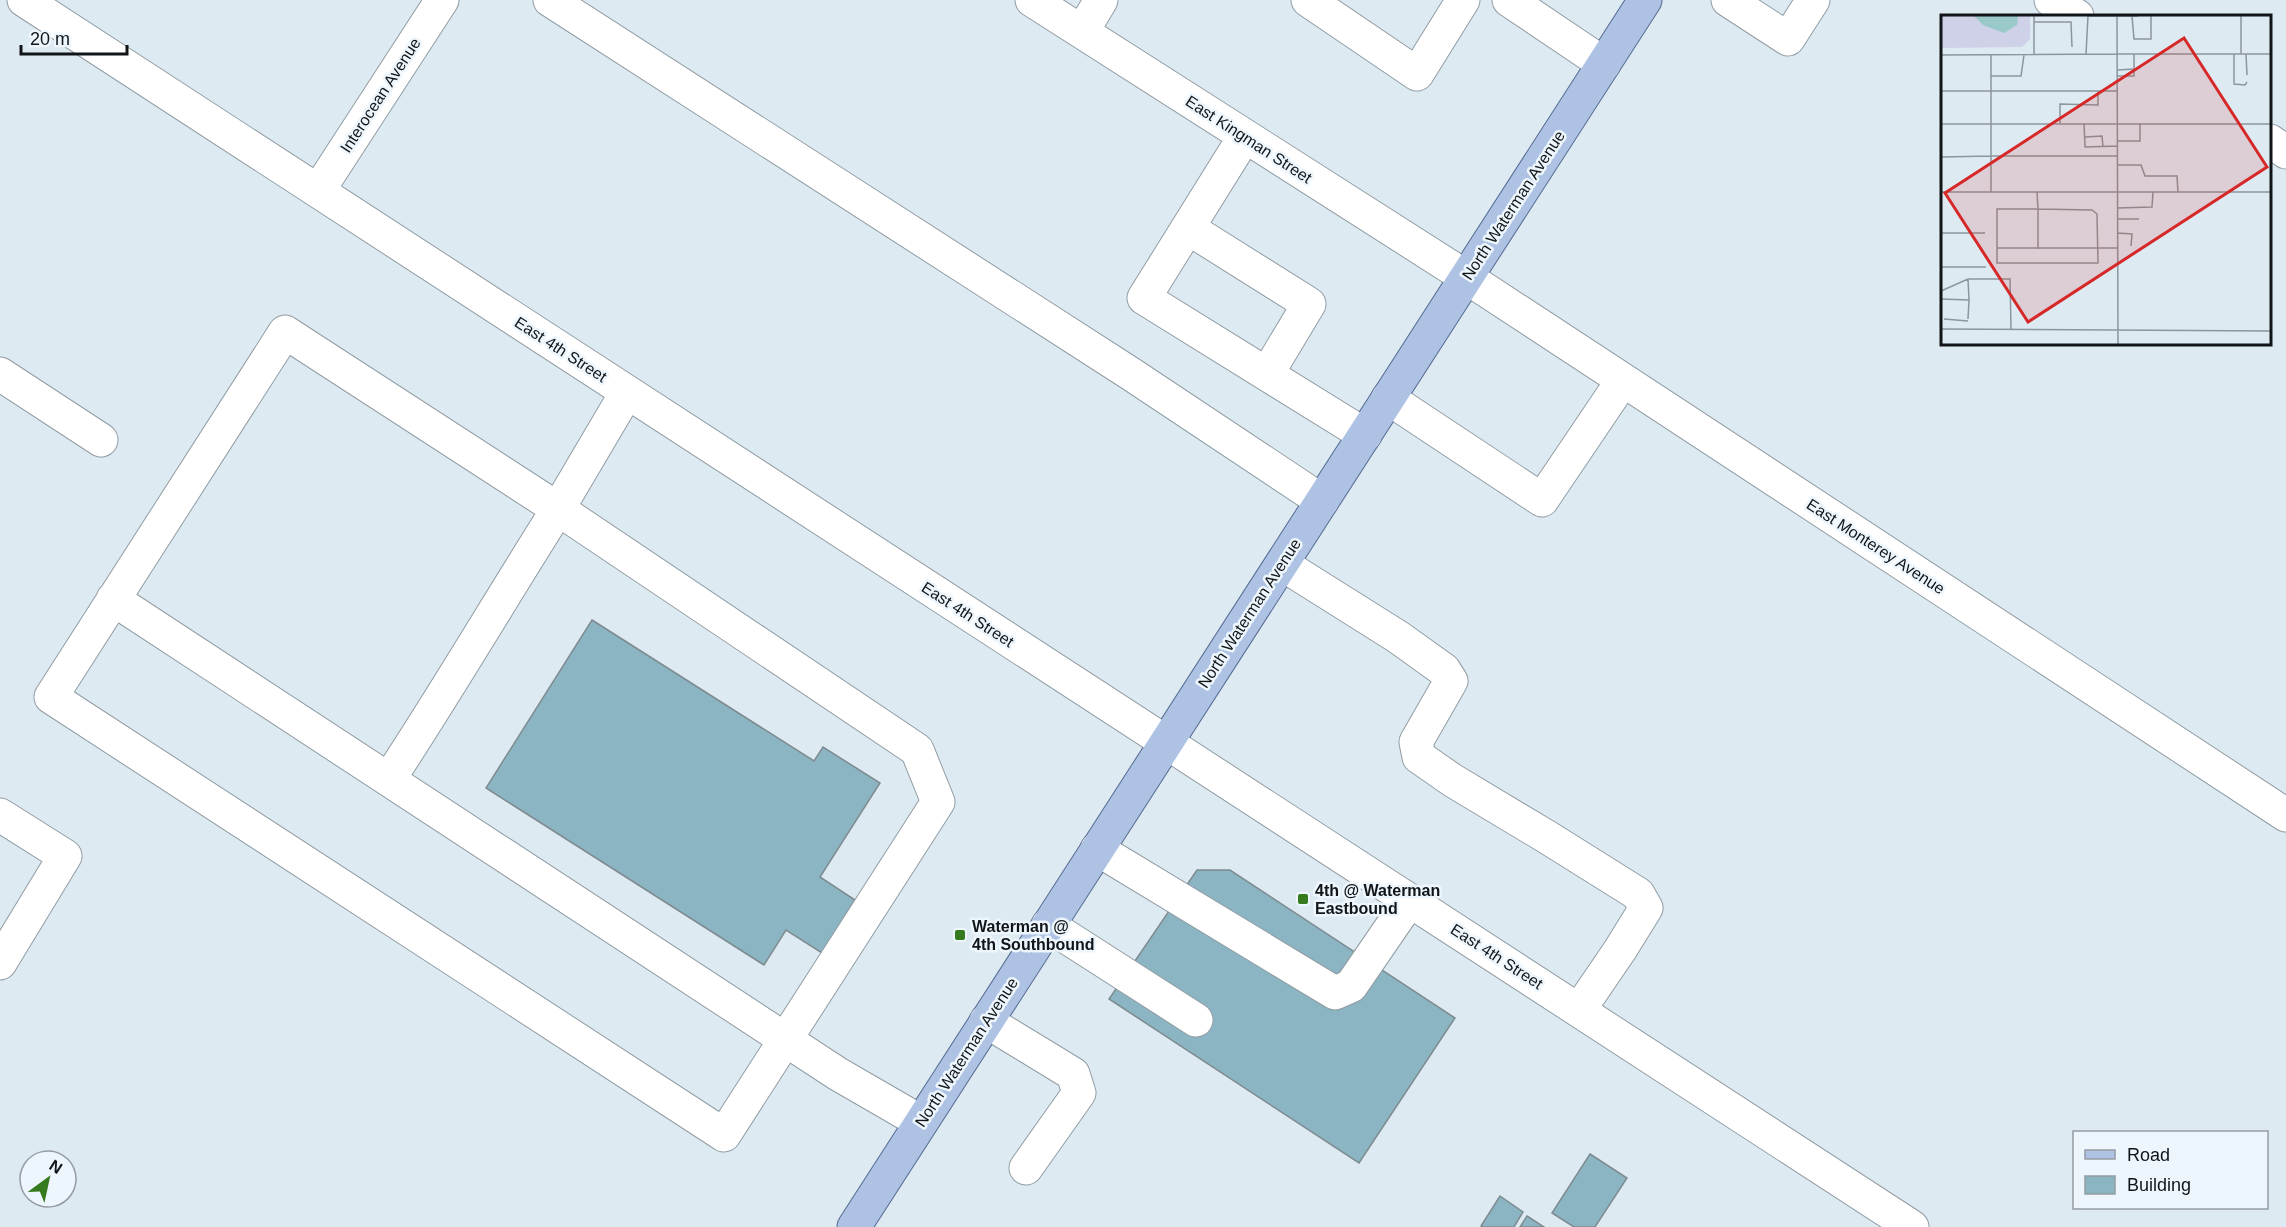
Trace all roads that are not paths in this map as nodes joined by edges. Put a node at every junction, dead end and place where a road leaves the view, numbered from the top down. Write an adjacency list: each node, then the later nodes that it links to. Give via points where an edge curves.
1 (24, 0): 19 (street, East 4th Street)
2 (442, 0): 19 (street, Interocean Avenue)
3 (550, 0): 29 (street)
4 (1032, 0): 14 (street, East Kingman Street)
5 (1101, 0): 14 (street)
6 (1308, 0): 7 (street, via 1417,74)
7 (1463, 0)
8 (1509, 0): 15 (street)
9 (1645, 0): 15 (main road, North Waterman Avenue)
10 (1728, 0): 11 (street, via 1788,39)
11 (1813, 0)
12 (2051, 0): 13 (street)
13 (2075, 15)
14 (1082, 32): 16 (street, East Kingman Street)
15 (1604, 64): 21 (main road, North Waterman Avenue)
16 (1245, 136): 20 (street); 21 (street, East Kingman Street)
17 (2271, 142): 18 (street)
18 (2286, 152)
19 (318, 191): 25 (street, East 4th Street)
20 (1188, 228): 23 (street, via 1309,304); 23 (street, via 1144,298)
21 (1466, 278): 24 (street, East Monterey Avenue); 26 (main road, North Waterman Avenue)
22 (0, 374): 28 (street)
23 (1267, 374): 27 (street)
24 (1623, 380): 26 (street, via 1542,500); 36 (street, East Monterey Avenue)
25 (627, 392): 30 (street); 33 (street, East 4th Street)
26 (1389, 398): 27 (main road, North Waterman Avenue)
27 (1365, 435): 29 (main road, North Waterman Avenue)
28 (101, 440)
29 (1322, 501): 31 (main road, North Waterman Avenue)
30 (558, 509): 32 (street, via 285,332); 34 (street); 44 (street, via 917,750 938,802)
31 (1282, 564): 33 (main road, North Waterman Avenue); 41 (street, via 1444,670 1451,681 1416,742 1419,757 1638,894 1646,908)
32 (113, 599): 34 (street); 44 (street, via 51,697 724,1135)
33 (1166, 741): 37 (main road, North Waterman Avenue); 38 (street, East 4th Street)
34 (389, 780): 44 (street)
35 (0, 815): 40 (street, via 65,856)
36 (2286, 815)
37 (1097, 849): 38 (street, via 1335,993 1351,986); 39 (main road, North Waterman Avenue)
38 (1410, 900): 41 (street, East 4th Street)
39 (1048, 925): 42 (street); 43 (main road, North Waterman Avenue)
40 (0, 963)
41 (1579, 1010): 48 (street, East 4th Street)
42 (1196, 1020)
43 (986, 1021): 45 (main road, North Waterman Avenue); 46 (street, via 1073,1074 1079,1093)
44 (786, 1039): 45 (street)
45 (921, 1122): 47 (main road, North Waterman Avenue)
46 (1026, 1168)
47 (854, 1227)
48 (1912, 1227)

